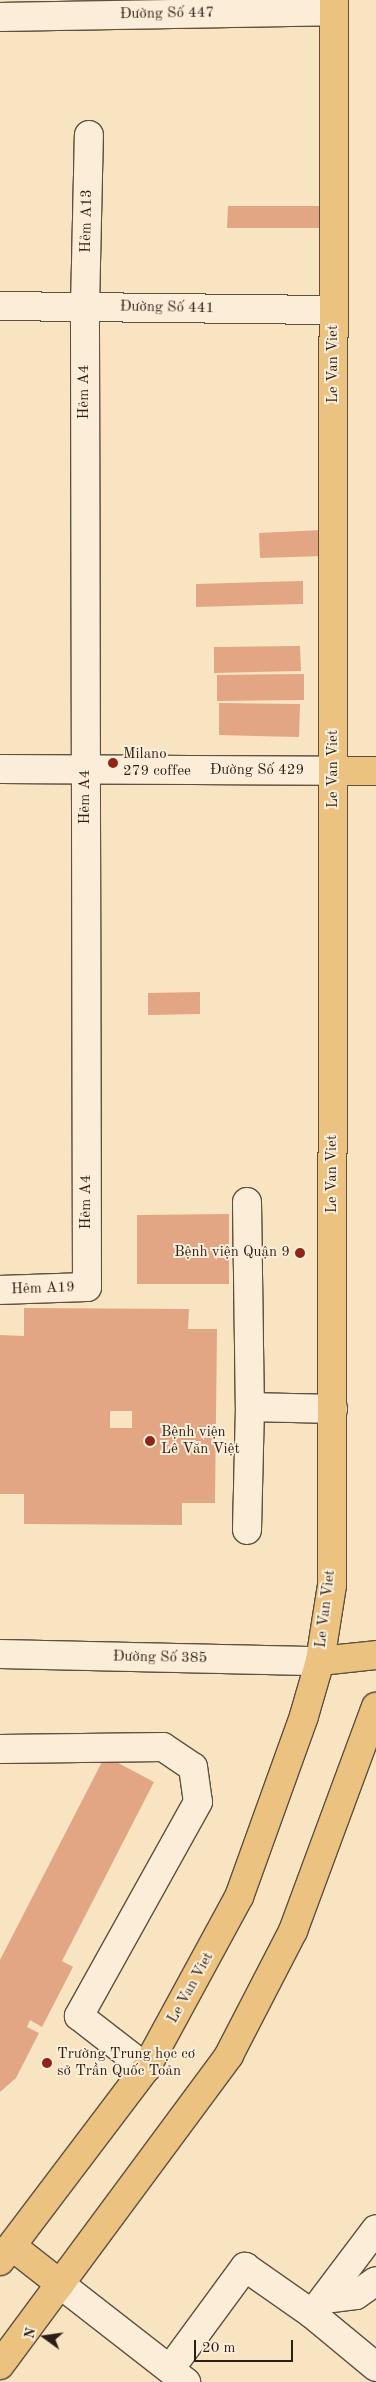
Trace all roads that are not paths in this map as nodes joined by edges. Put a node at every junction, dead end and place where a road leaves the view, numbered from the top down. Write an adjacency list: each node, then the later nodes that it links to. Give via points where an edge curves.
1 (334, 6): 2 (street, Đường Số 447); 6 (main road, Le Van Viet)
2 (0, 17)
3 (89, 135): 5 (street, Hẻm A13)
4 (0, 306): 5 (street, Đường Số 441)
5 (85, 307): 6 (street, Đường Số 441); 8 (street, Hẻm A4)
6 (334, 310): 9 (main road, Le Van Viet)
7 (0, 769): 8 (street, Đường Số 429)
8 (86, 770): 9 (street, Đường Số 429); 12 (street, Hẻm A4)
9 (334, 771): 10 (main road); 15 (main road, Le Van Viet)
10 (376, 771)
11 (247, 1202): 14 (street)
12 (87, 1288): 13 (street, Hẻm A19)
13 (0, 1290)
14 (250, 1407): 15 (street); 16 (street)
15 (333, 1409): 19 (main road, Le Van Viet, via 332,1585)
16 (247, 1530)
17 (0, 1654): 19 (street, Đường Số 385)
18 (376, 1655): 19 (main road)
19 (320, 1661): 22 (main road, Le Van Viet, via 281,1788 240,1897)
20 (376, 1707): 26 (main road, via 293,1931 234,2047)
21 (0, 1750): 22 (street, via 163,1747 193,1767 198,1802 79,2016)
22 (146, 2068): 24 (main road, Le Van Viet)
23 (376, 2229): 27 (street)
24 (4, 2248): 26 (main road)
25 (376, 2281): 27 (street, via 356,2295)
26 (60, 2284): 28 (main road); 30 (street)
27 (318, 2306): 29 (street); 30 (street, via 246,2267)
28 (0, 2365)
29 (376, 2367)
30 (178, 2376)

